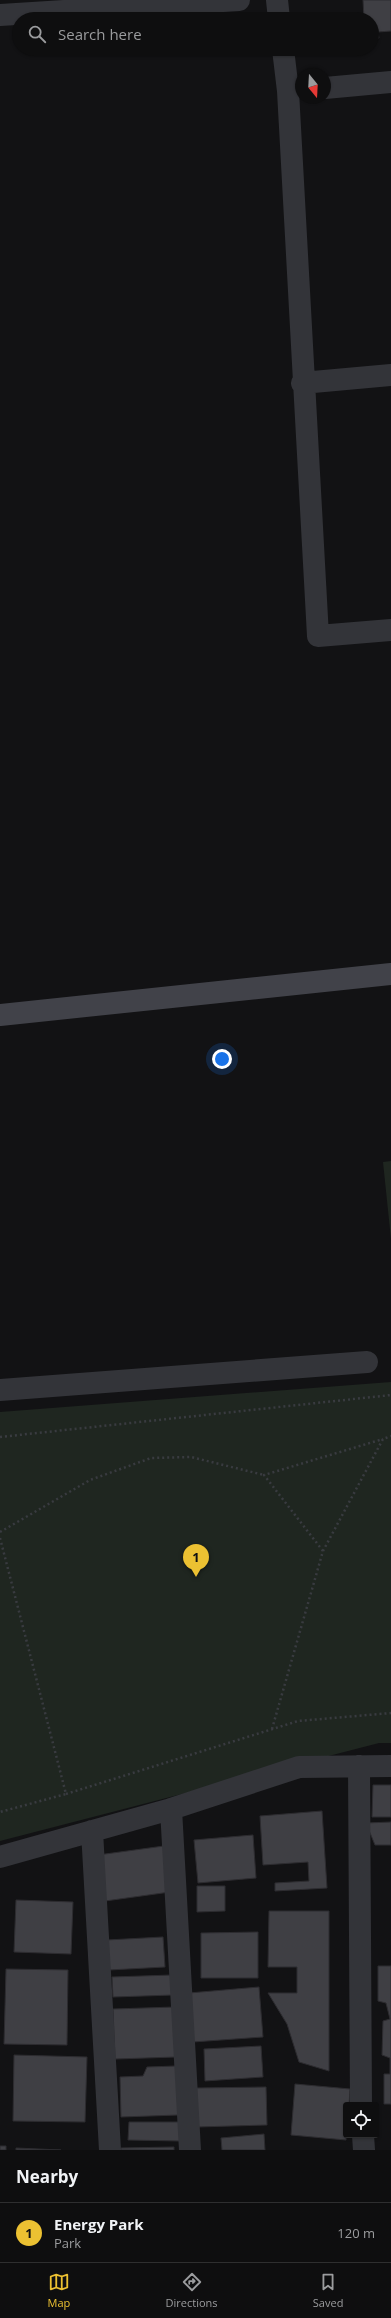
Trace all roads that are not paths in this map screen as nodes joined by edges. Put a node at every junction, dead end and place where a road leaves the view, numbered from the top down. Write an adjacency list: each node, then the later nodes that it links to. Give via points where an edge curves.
1 (239, 0): 3 (street)
2 (277, 0): 4 (street)
3 (48, 12)
4 (278, 12)
5 (12, 14): 6 (street)
6 (0, 15)
7 (285, 56): 10 (street)
8 (391, 82): 9 (street)
9 (331, 87)
10 (294, 90): 12 (street)
11 (391, 375): 12 (street)
12 (302, 383): 13 (street, via 318,636)
13 (391, 630)
14 (391, 974): 15 (street)
15 (0, 1015)
16 (367, 1362): 17 (street)
17 (0, 1390)
18 (359, 1766): 19 (street); 20 (street, via 299,1767); 23 (street)
19 (391, 1766)
20 (171, 1809): 21 (street); 26 (street)
21 (92, 1831): 22 (street); 25 (street)
22 (0, 1857)
23 (362, 2102)
24 (363, 2138): 27 (street)
25 (110, 2150)
26 (190, 2150)
27 (364, 2150)

